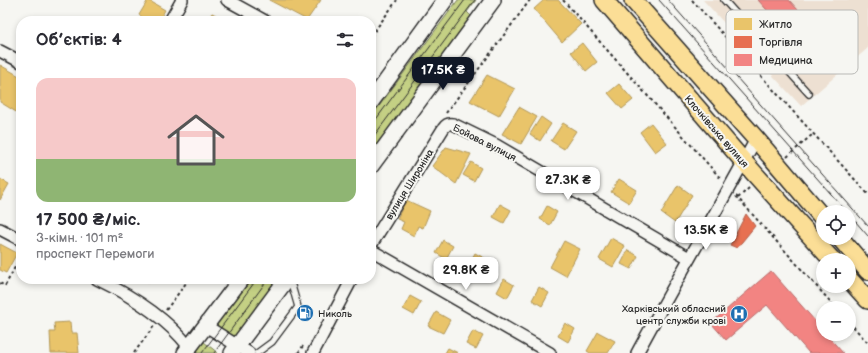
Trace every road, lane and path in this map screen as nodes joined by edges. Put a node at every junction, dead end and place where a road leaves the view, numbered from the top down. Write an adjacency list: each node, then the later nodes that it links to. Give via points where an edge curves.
1 (182, 0): 12 (street)
2 (227, 0): 13 (street)
3 (397, 0): 14 (path)
4 (446, 0): 21 (main road)
5 (494, 0): 25 (main road)
6 (564, 0): 29 (path)
7 (604, 0): 27 (main road, Клочківська вулиця)
8 (633, 0): 24 (main road)
9 (692, 0): 15 (path)
10 (724, 0): 11 (lane)
11 (733, 10)
12 (173, 16)
13 (256, 16)
14 (376, 29)
15 (726, 38)
16 (0, 51): 17 (street)
17 (16, 59)
18 (759, 74): 23 (path)
19 (790, 74): 20 (lane)
20 (808, 94)
21 (376, 95)
22 (447, 124): 35 (street, вулиця Широніна); 39 (street, Бойова вулиця, via 453,124 496,145)
23 (813, 134): 26 (path); 30 (path)
24 (756, 139): 27 (street); 32 (main road)
25 (376, 159)
26 (786, 159)
27 (744, 162): 29 (street); 38 (main road, Клочківська вулиця)
28 (751, 186): 31 (path)
29 (730, 189): 31 (path); 39 (street)
30 (868, 194)
31 (738, 198): 50 (path)
32 (816, 210)
33 (0, 229): 34 (street)
34 (16, 237)
35 (376, 237)
36 (846, 245): 41 (main road)
37 (376, 253): 58 (street)
38 (826, 253)
39 (689, 258): 59 (street)
40 (16, 265): 42 (path, via 5,286)
41 (868, 271)
42 (0, 283)
43 (106, 284): 54 (street, via 161,317 180,335)
44 (237, 284): 51 (main road)
45 (286, 284): 55 (main road)
46 (291, 284): 56 (lane, via 298,307 272,342)
47 (349, 284): 57 (street)
48 (856, 287): 49 (main road)
49 (868, 300)
50 (830, 301)
51 (206, 326): 54 (main road); 55 (street)
52 (856, 330): 53 (path)
53 (868, 343)
54 (187, 350)
55 (240, 351)
56 (257, 353)
57 (313, 353)
58 (550, 353)
59 (637, 353)

